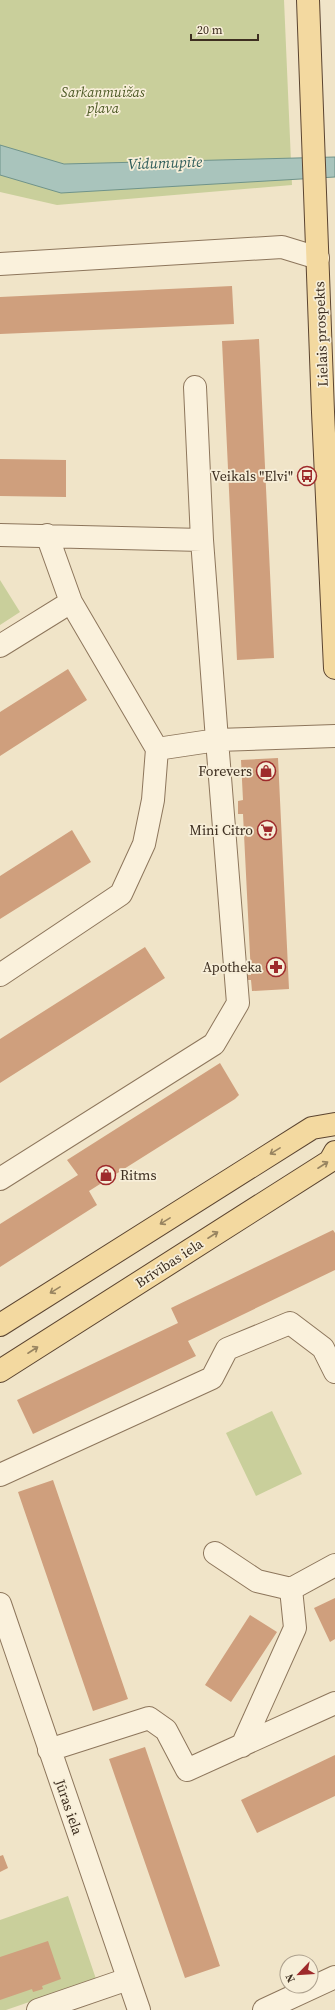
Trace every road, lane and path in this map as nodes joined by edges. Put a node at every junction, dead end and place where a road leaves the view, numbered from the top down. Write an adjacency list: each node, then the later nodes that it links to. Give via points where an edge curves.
1 (308, 0): 2 (main road, Lielais prospekts)
2 (318, 258): 3 (street, via 282,247); 5 (main road, Lielais prospekts)
3 (0, 264)
4 (195, 387): 8 (street)
5 (329, 412): 11 (main road, Lielais prospekts)
6 (0, 535): 7 (street)
7 (47, 535): 8 (street); 9 (street)
8 (202, 540): 13 (street)
9 (71, 602): 10 (street); 14 (street)
10 (0, 646)
11 (335, 668)
12 (335, 736): 13 (street)
13 (217, 740): 14 (street); 18 (street, via 238,1003 214,1044)
14 (157, 749): 15 (street, via 153,800 144,844 121,894)
15 (0, 975)
16 (335, 1124): 19 (main road, one-way to 19, via 312,1128)
17 (335, 1152): 20 (main road, Brīvības iela, one-way to 17, via 330,1160)
18 (0, 1179)
19 (0, 1325)
20 (0, 1371)
21 (335, 1372): 22 (street, via 323,1348 290,1323 227,1349 212,1378)
22 (0, 1475)
23 (215, 1553): 25 (street, via 257,1581)
24 (335, 1565): 25 (street)
25 (291, 1589): 28 (street, via 295,1628)
26 (0, 1604): 29 (street, Jūras iela)
27 (335, 1703): 28 (street)
28 (242, 1746): 29 (street, via 187,1770 166,1730 149,1718)
29 (49, 1750): 31 (street, Jūras iela)
30 (335, 1977): 34 (street)
31 (128, 1979): 32 (street); 33 (street, Jūras iela)
32 (38, 2010)
33 (139, 2010)
34 (264, 2010)

